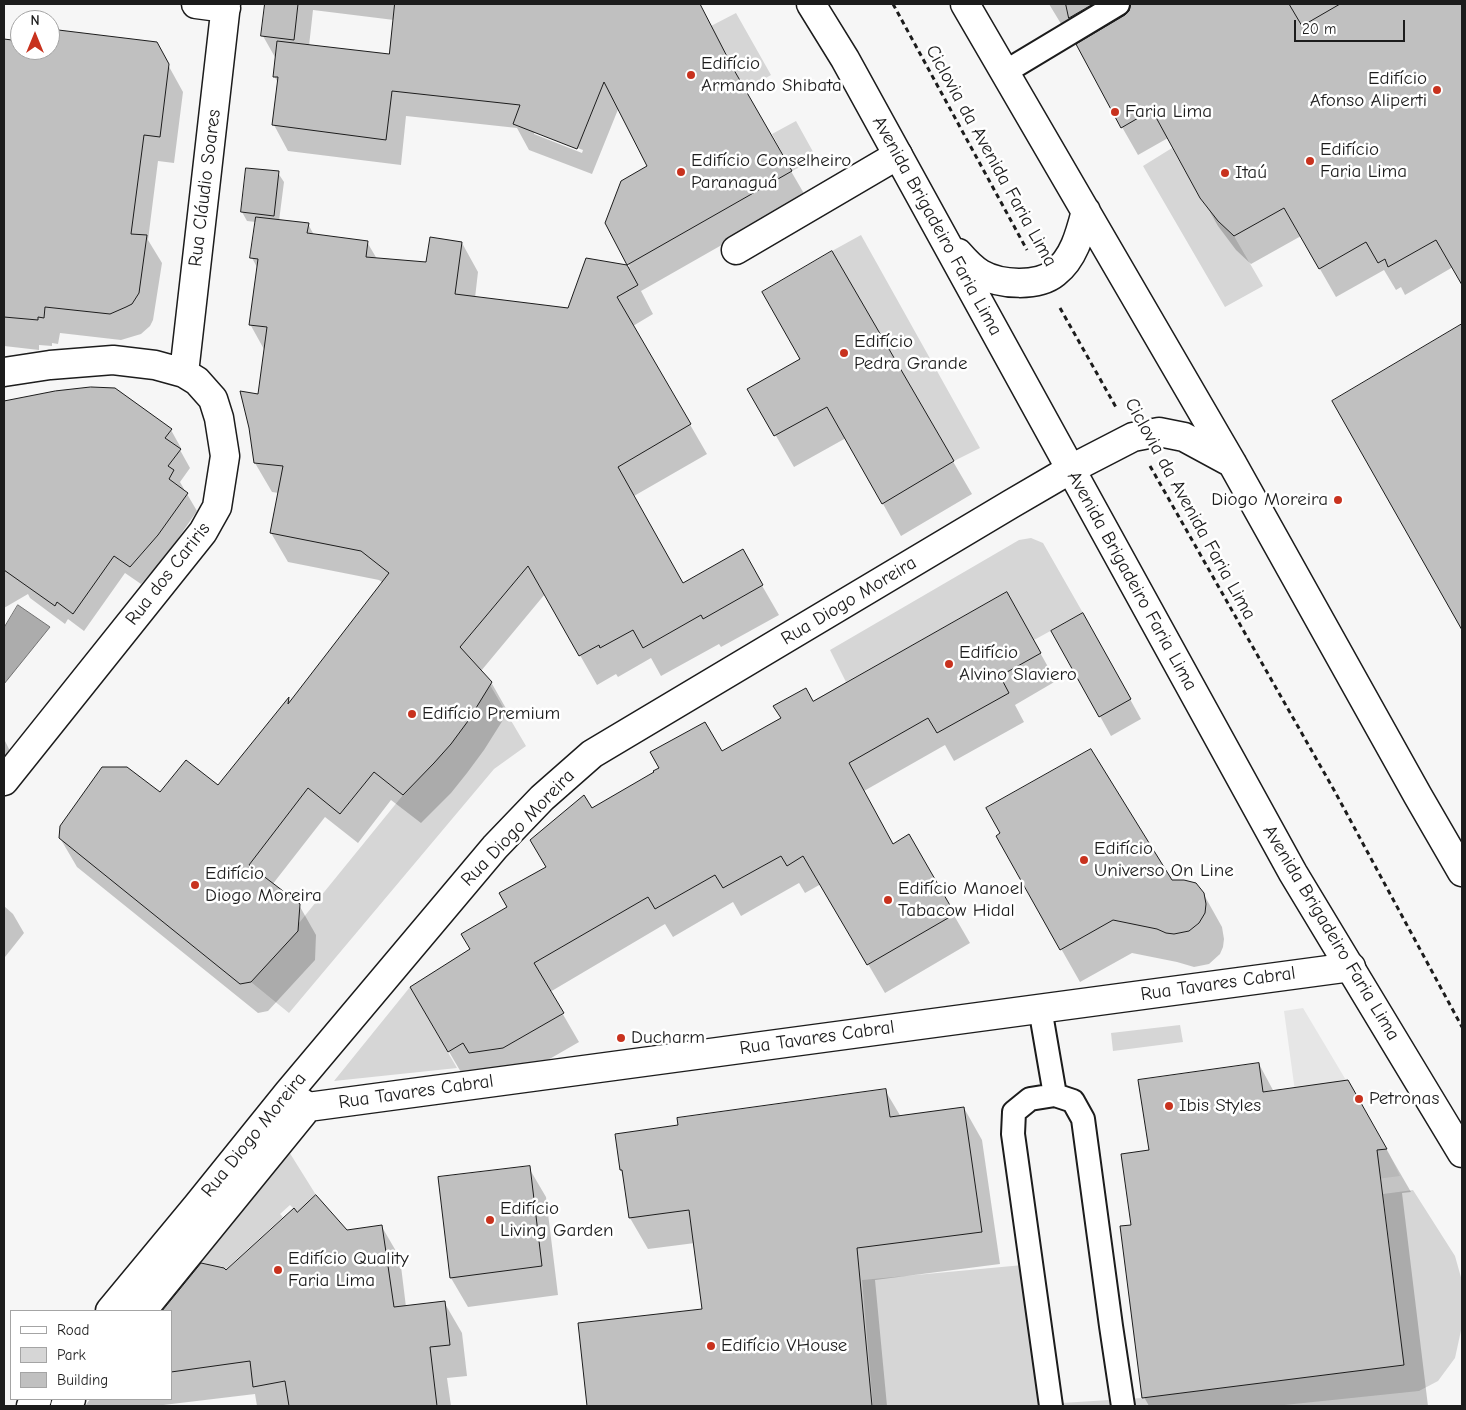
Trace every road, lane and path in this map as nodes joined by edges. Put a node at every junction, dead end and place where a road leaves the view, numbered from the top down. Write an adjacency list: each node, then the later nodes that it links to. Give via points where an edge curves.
1 (196, 4): 6 (main road)
2 (811, 4): 8 (main road, Avenida Brigadeiro Faria Lima)
3 (893, 4): 12 (path, Ciclovia da Avenida Faria Lima)
4 (965, 4): 7 (main road)
5 (1118, 4): 7 (lane)
6 (226, 6): 14 (main road, Rua Cláudio Soares)
7 (1005, 72): 9 (main road)
8 (898, 156): 10 (main road, Avenida Brigadeiro Faria Lima); 11 (main road)
9 (1086, 212): 12 (main road, via 1072,253 1054,274); 16 (main road)
10 (943, 237): 12 (main road, via 981,274 1014,283); 17 (main road, Avenida Brigadeiro Faria Lima)
11 (736, 250)
12 (1043, 279): 15 (path, Ciclovia da Avenida Faria Lima)
13 (4, 372): 14 (main road, Rua dos Cariris, via 113,360 155,365)
14 (184, 373): 18 (main road, Rua dos Cariris, via 213,398 218,418 225,456 217,507 203,532)
15 (1133, 437): 16 (main road, Rua Diogo Moreira, via 1159,432 1184,437); 17 (main road, Rua Diogo Moreira); 22 (path, Ciclovia da Avenida Faria Lima, via 1334,790)
16 (1232, 462): 19 (main road)
17 (1071, 469): 20 (main road, Avenida Brigadeiro Faria Lima, via 1293,873); 24 (main road, Rua Diogo Moreira, via 592,754 542,798 495,847)
18 (4, 781)
19 (1462, 872)
20 (1351, 967): 21 (main road, Rua Tavares Cabral); 25 (main road, Avenida Brigadeiro Faria Lima)
21 (1040, 1008): 23 (lane); 24 (main road, Rua Tavares Cabral)
22 (1462, 1027)
23 (1055, 1095): 28 (lane, via 1030,1099 1014,1112 1013,1134); 29 (lane, via 1073,1100 1083,1119)
24 (298, 1100): 26 (main road, Rua Diogo Moreira, via 197,1206); 27 (main road, Rua Diogo Moreira)
25 (1462, 1153)
26 (111, 1310)
27 (143, 1310)
28 (1051, 1406)
29 (1123, 1406)

